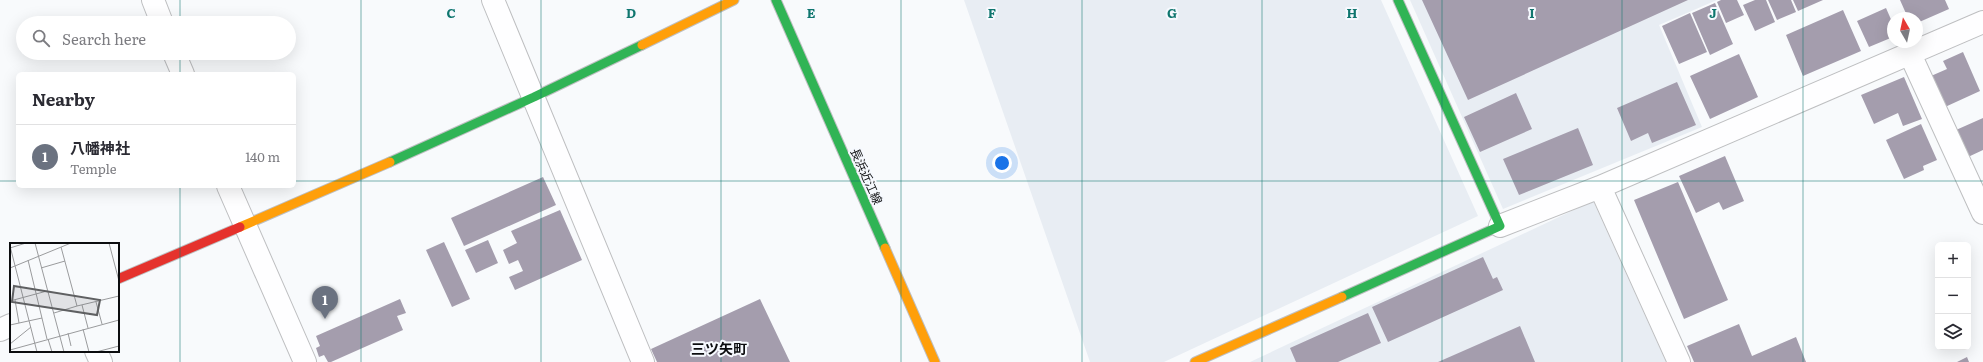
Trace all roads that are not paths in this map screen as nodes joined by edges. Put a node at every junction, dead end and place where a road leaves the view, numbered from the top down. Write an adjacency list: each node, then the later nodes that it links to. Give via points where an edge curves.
1 (153, 0): 6 (street)
2 (493, 0): 11 (street)
3 (734, 0): 11 (street)
4 (776, 0): 24 (street, 長浜近江線)
5 (1398, 0): 16 (street)
6 (159, 16)
7 (1983, 22): 8 (street)
8 (1910, 54): 12 (street); 14 (street)
9 (177, 60): 10 (street)
10 (182, 72)
11 (534, 98): 15 (street); 23 (street)
12 (1600, 186): 16 (street); 26 (street)
13 (229, 188): 15 (street)
14 (1983, 212)
15 (244, 225): 17 (street); 22 (street)
16 (1500, 226): 25 (street)
17 (119, 279)
18 (10, 325): 19 (street)
19 (0, 330)
20 (96, 352): 21 (street)
21 (101, 362)
22 (305, 362)
23 (643, 362)
24 (935, 362)
25 (1195, 362)
26 (1679, 362)

